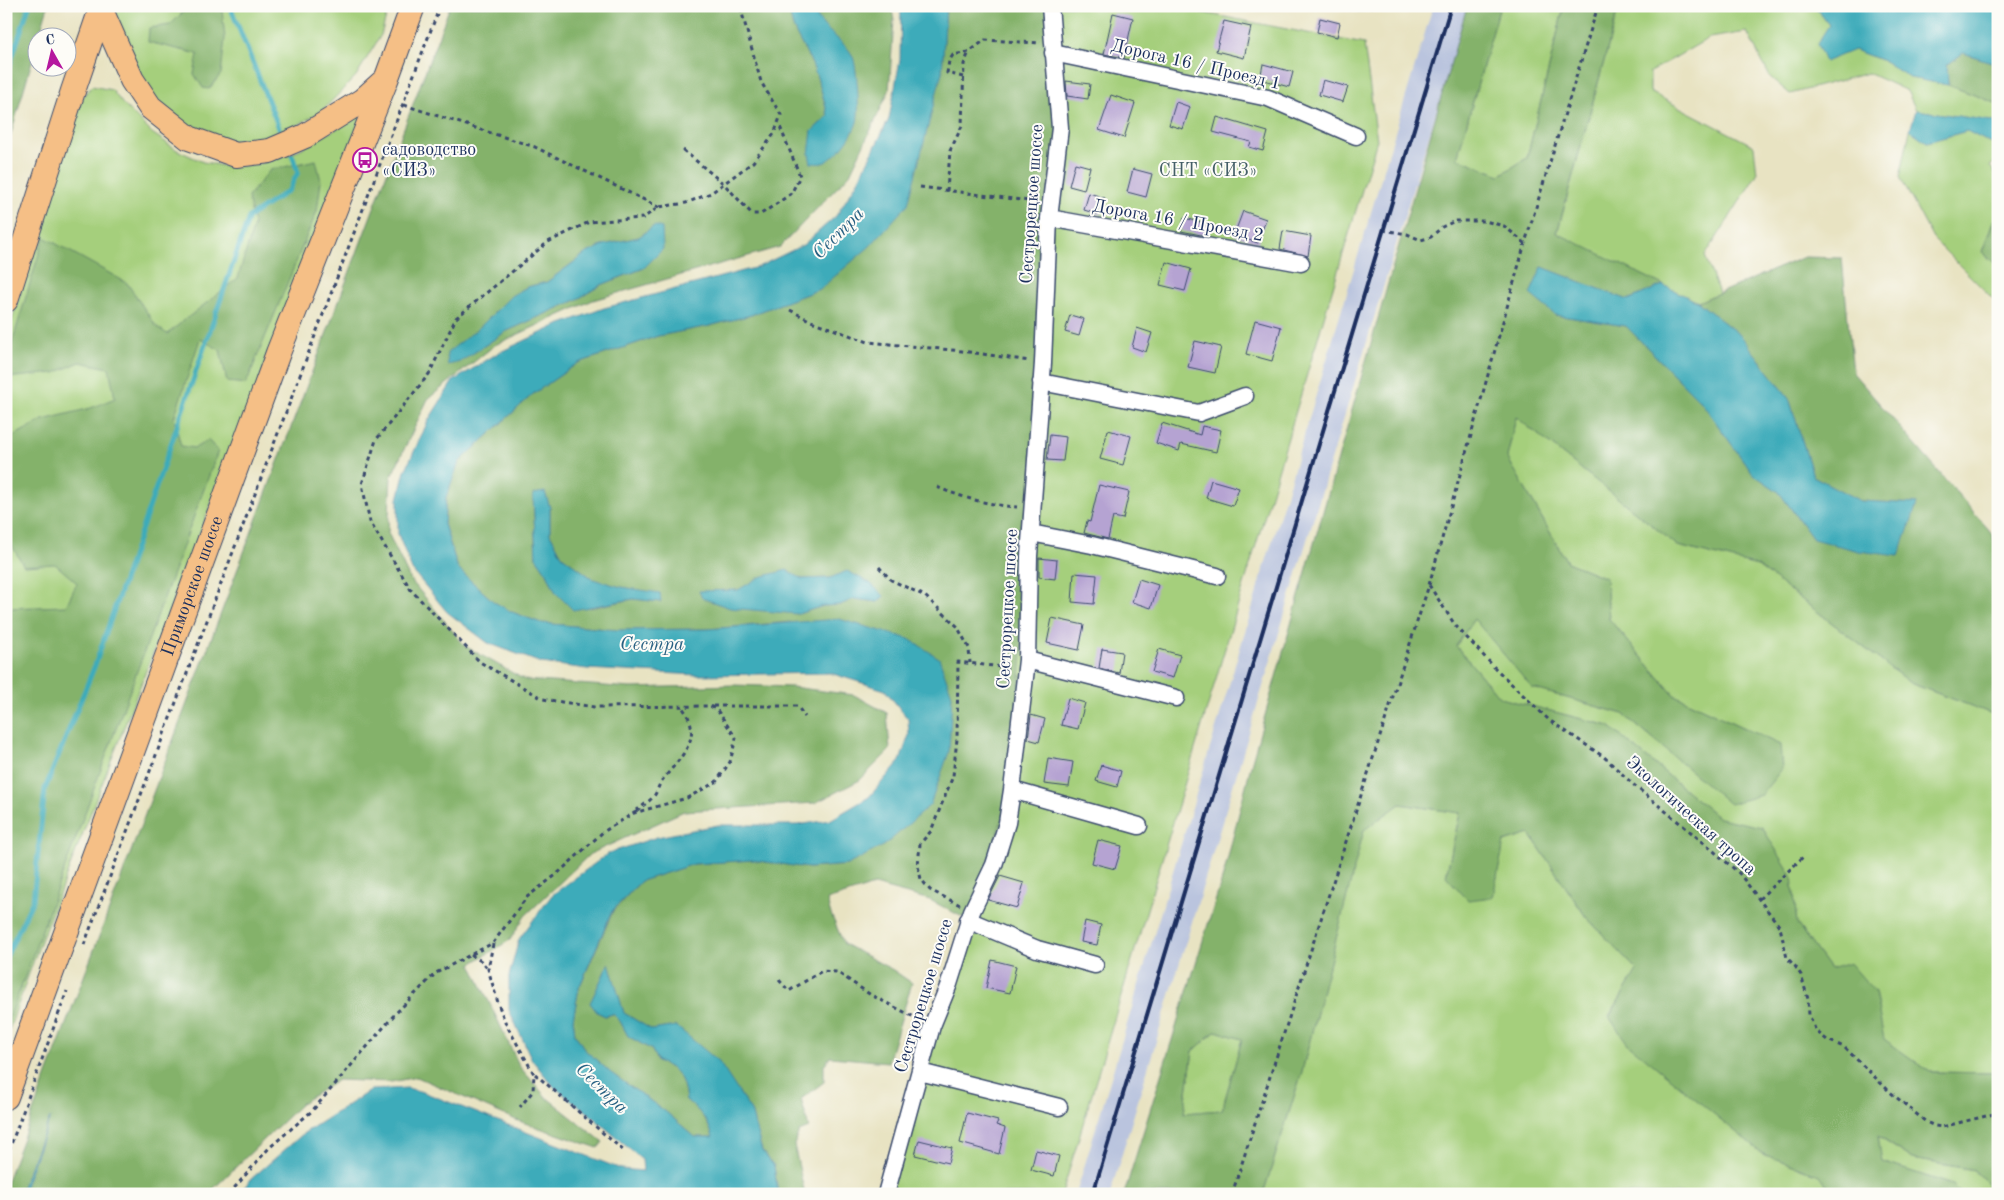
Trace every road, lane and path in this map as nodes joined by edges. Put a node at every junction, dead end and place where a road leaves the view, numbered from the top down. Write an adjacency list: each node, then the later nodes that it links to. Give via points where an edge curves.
1 (413, 6): 10 (highway, Приморское шоссе)
2 (440, 6): 11 (path)
3 (740, 6): 12 (path, via 761,82 781,115)
4 (1050, 6): 7 (street, Сестрорецкое шоссе)
5 (1598, 6): 21 (path)
6 (102, 8): 10 (highway, via 132,80 150,107 189,138 236,155 270,151 305,136 362,100); 23 (highway)
7 (1053, 49): 8 (path, via 985,40); 13 (street, Дорога 16 / Проезд 1, via 1268,98); 19 (street, Сестрорецкое шоссе, via 1060,128)
8 (969, 52): 9 (path); 9 (path, via 953,55 949,60 947,73)
9 (963, 77): 17 (path, via 962,126 950,151)
10 (386, 80): 56 (highway, Приморское шоссе, via 275,362)
11 (404, 105): 18 (path, via 535,147); 47 (path)
12 (778, 123): 15 (path, via 768,144 753,162); 15 (path, via 800,176 790,194 761,214 752,214)
13 (1356, 136)
14 (683, 150): 15 (path)
15 (724, 184): 18 (path, via 686,203)
16 (920, 187): 17 (path)
17 (947, 191): 19 (path)
18 (659, 207): 37 (path, via 643,218 589,222 548,242 456,318 429,374 376,440 362,484 370,522 410,590 480,662 543,699 594,707)
19 (1050, 211): 22 (street, Дорога 16 / Проезд 2); 25 (street, Сестрорецкое шоссе)
20 (1383, 230): 21 (path, via 1420,240 1431,237 1455,221 1485,221 1504,226)
21 (1525, 243): 33 (path)
22 (1301, 263)
23 (6, 300)
24 (790, 310): 25 (path, via 810,321 868,342)
25 (1043, 363): 26 (street, Сестрорецкое шоссе)
26 (1041, 382): 27 (street, via 1199,413); 29 (street, Сестрорецкое шоссе)
27 (1245, 396)
28 (936, 487): 29 (path, via 991,505)
29 (1033, 508): 30 (street, Сестрорецкое шоссе)
30 (1031, 533): 32 (street); 35 (street, Сестрорецкое шоссе)
31 (879, 567): 34 (path, via 891,580 925,596 957,626 969,648)
32 (1217, 576)
33 (1429, 585): 44 (path, Экологическая тропа, via 1455,625 1496,669 1550,720 1604,757 1731,867); 64 (path)
34 (970, 663): 35 (path); 45 (path, via 958,662 958,739 953,776 931,831 920,844 918,866 921,879 930,890)
35 (1026, 665): 36 (street); 40 (street, Сестрорецкое шоссе)
36 (1176, 698)
37 (681, 706): 38 (path); 41 (path, via 691,726 690,743 655,796)
38 (710, 706): 39 (path, via 797,706); 41 (path, via 717,710 736,738 730,762 716,782 686,798)
39 (805, 717)
40 (1012, 790): 42 (street); 45 (street, Сестрорецкое шоссе, via 1007,823 994,865)
41 (634, 813): 46 (path, via 603,832 527,898)
42 (1139, 826)
43 (1805, 855): 44 (path)
44 (1760, 899): 59 (path, Экологическая тропа, via 1780,927 1787,958 1801,975 1809,1015 1816,1031 1826,1040 1844,1047 1926,1122 1942,1127)
45 (970, 916): 49 (street, via 1037,949); 53 (street, Сестрорецкое шоссе)
46 (493, 943): 48 (path); 50 (path)
47 (82, 951)
48 (471, 955): 50 (path); 62 (path, via 436,973 395,1014 313,1110 269,1148)
49 (1095, 965)
50 (488, 969): 55 (path, via 506,1024)
51 (779, 980): 53 (path, via 790,991 822,971 837,972 871,995)
52 (69, 988): 61 (path)
53 (932, 1026): 54 (street, Сестрорецкое шоссе)
54 (920, 1072): 58 (street); 63 (street, Сестрорецкое шоссе)
55 (534, 1074): 57 (path, via 533,1091); 60 (path)
56 (6, 1097)
57 (520, 1107)
58 (1059, 1107)
59 (1998, 1113)
60 (625, 1152)
61 (6, 1158)
62 (229, 1194)
63 (886, 1194)
64 (1232, 1194)

